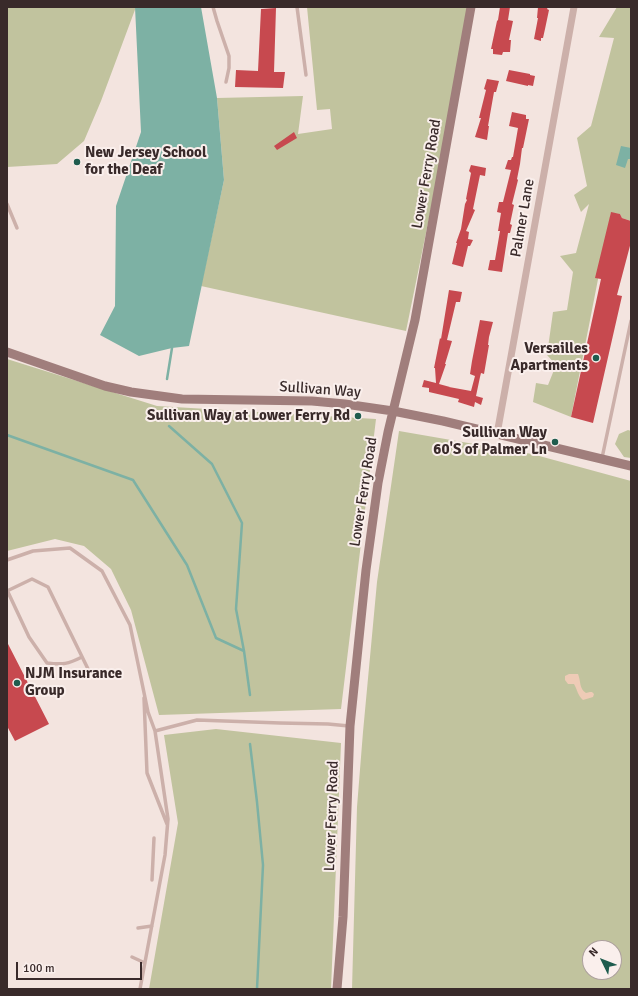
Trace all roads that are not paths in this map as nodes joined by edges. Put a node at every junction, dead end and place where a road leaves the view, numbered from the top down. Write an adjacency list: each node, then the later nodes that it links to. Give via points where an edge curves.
1 (213, 7): 6 (lane, via 229,56)
2 (298, 7): 5 (lane)
3 (471, 7): 11 (main road, Lower Ferry Road, via 415,320)
4 (574, 7): 12 (street, Palmer Lane)
5 (306, 76)
6 (226, 82)
7 (7, 204): 8 (lane)
8 (17, 228)
9 (631, 321): 13 (lane)
10 (7, 352): 11 (main road, Sullivan Way, via 130,392 182,399 312,401)
11 (393, 411): 12 (main road, Sullivan Way); 20 (main road, Lower Ferry Road, via 378,483 366,570)
12 (497, 434): 13 (main road, Sullivan Way)
13 (602, 459): 14 (main road, Sullivan Way)
14 (631, 466)
15 (7, 560): 19 (lane, via 33,552 70,548 102,571 130,625)
16 (7, 590): 17 (lane, via 29,637 47,663 62,664); 17 (lane, via 32,579 48,587)
17 (82, 657): 18 (lane)
18 (89, 671)
19 (144, 690): 21 (lane); 22 (lane, via 147,773)
20 (350, 726): 21 (lane, via 197,720); 30 (main road, Lower Ferry Road, via 343,917)
21 (154, 731): 22 (lane)
22 (167, 825): 25 (lane, via 165,855)
23 (154, 838): 24 (lane)
24 (152, 880)
25 (152, 926): 26 (lane); 28 (lane)
26 (138, 928)
27 (132, 957): 28 (lane)
28 (145, 963): 29 (lane)
29 (140, 989)
30 (337, 989)

